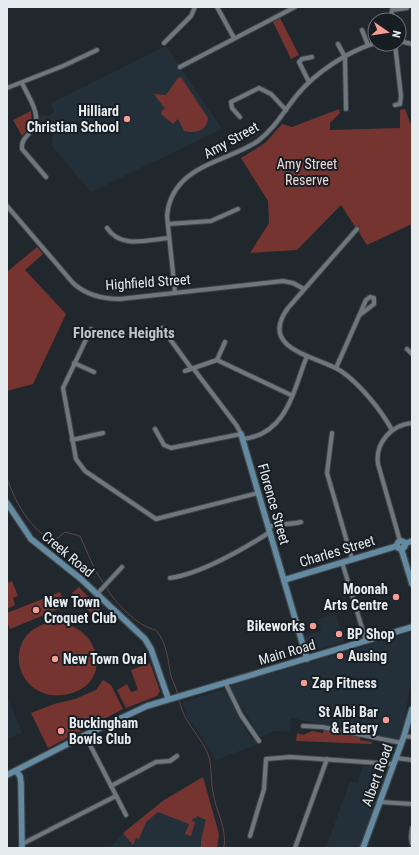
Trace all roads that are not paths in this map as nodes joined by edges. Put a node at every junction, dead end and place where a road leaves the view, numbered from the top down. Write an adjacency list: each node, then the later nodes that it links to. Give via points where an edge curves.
1 (195, 7): 9 (street, via 191,16)
2 (217, 7): 7 (street)
3 (295, 7): 7 (street)
4 (407, 8): 5 (street)
5 (392, 12)
6 (362, 30): 8 (street)
7 (234, 38): 16 (street)
8 (367, 42)
9 (164, 43)
10 (338, 44): 15 (street)
11 (367, 46): 15 (street, Amy Street)
12 (97, 50): 18 (street)
13 (395, 52): 22 (street, via 402,96 400,104)
14 (312, 57): 17 (street, via 299,62)
15 (345, 57): 17 (street, Amy Street); 23 (street)
16 (180, 67)
17 (309, 82): 24 (street, Amy Street)
18 (22, 83): 19 (street); 26 (street, via 35,111 36,121 23,140 22,149)
19 (7, 88)
20 (228, 97): 21 (street)
21 (232, 102): 24 (street, via 253,90 261,89 271,94); 25 (street, via 232,108)
22 (395, 105)
23 (346, 109)
24 (286, 110): 29 (street, Amy Street, via 256,142 184,179 171,198)
25 (240, 117)
26 (46, 177)
27 (7, 206): 34 (street, Highfield Street, via 69,278 85,292 113,299)
28 (238, 209): 29 (street, via 211,221)
29 (168, 224): 32 (street, Amy Street)
30 (106, 228): 32 (street, via 114,237 125,241)
31 (357, 229): 33 (street)
32 (169, 238): 34 (street, Amy Street)
33 (304, 290): 34 (street, Highfield Street, via 293,283 283,281); 41 (street, via 284,313 280,332 283,342)
34 (175, 292)
35 (361, 314): 45 (street)
36 (162, 328): 44 (street, Florence Street)
37 (91, 329): 43 (street)
38 (225, 342): 42 (street)
39 (407, 349): 40 (street)
40 (412, 354)
41 (307, 356): 45 (street); 48 (street)
42 (217, 360): 44 (street); 48 (street)
43 (74, 363): 47 (street); 55 (street, via 65,381 63,392)
44 (192, 368): 46 (street); 54 (street, Florence Street)
45 (336, 368): 51 (street, via 378,406)
46 (185, 371)
47 (94, 372)
48 (292, 395): 54 (street, via 283,415 274,426 260,436)
49 (412, 423): 51 (street)
50 (155, 429): 54 (street, via 164,445 171,448)
51 (392, 430): 61 (street, via 381,444 378,461)
52 (103, 433): 55 (street)
53 (332, 433): 62 (street, via 327,472)
54 (242, 436): 56 (street, Florence Street)
55 (72, 440): 56 (street, via 76,459 83,469 154,518)
56 (258, 492): 59 (street, Florence Street)
57 (7, 503): 68 (street, Creek Road, via 31,540)
58 (301, 522): 59 (street, via 280,523)
59 (269, 529): 65 (street, via 207,566); 66 (street, Florence Street)
60 (412, 541): 61 (street, Charles Street)
61 (401, 545): 62 (street, Charles Street); 67 (street)
62 (352, 559): 63 (street, Charles Street)
63 (342, 562): 66 (street, Charles Street); 70 (street)
64 (122, 567): 68 (street)
65 (170, 578)
66 (284, 580): 71 (street, Florence Street)
67 (412, 584)
68 (97, 594): 73 (street, Creek Road, via 148,642)
69 (412, 627): 70 (street, Main Road)
70 (366, 641): 71 (street, Main Road)
71 (307, 659): 72 (street, Main Road)
72 (225, 682): 73 (street, Main Road); 79 (street, via 241,715)
73 (171, 698): 76 (street, Main Road, via 134,711)
74 (412, 709): 77 (street, Albert Road)
75 (303, 726): 80 (street, via 322,727)
76 (85, 735): 86 (street, Main Road); 88 (street)
77 (404, 736): 78 (street); 80 (street, Albert Road)
78 (412, 737)
79 (259, 741)
80 (402, 743): 82 (street, Albert Road)
81 (177, 756): 88 (street, via 170,761 156,762)
82 (396, 758): 84 (street); 85 (street, Albert Road)
83 (327, 759): 85 (street); 94 (street, via 266,759 264,789); 97 (street)
84 (412, 760)
85 (394, 764): 90 (street, Albert Road)
86 (16, 771): 87 (street, Main Road); 96 (street, via 22,783)
87 (7, 775)
88 (111, 786): 89 (street)
89 (116, 796): 92 (street); 96 (street)
90 (380, 802): 91 (street); 98 (street, Albert Road)
91 (412, 804)
92 (126, 815)
93 (412, 828): 95 (street)
94 (250, 836)
95 (412, 844)
96 (22, 846)
97 (295, 848)
98 (363, 848)

